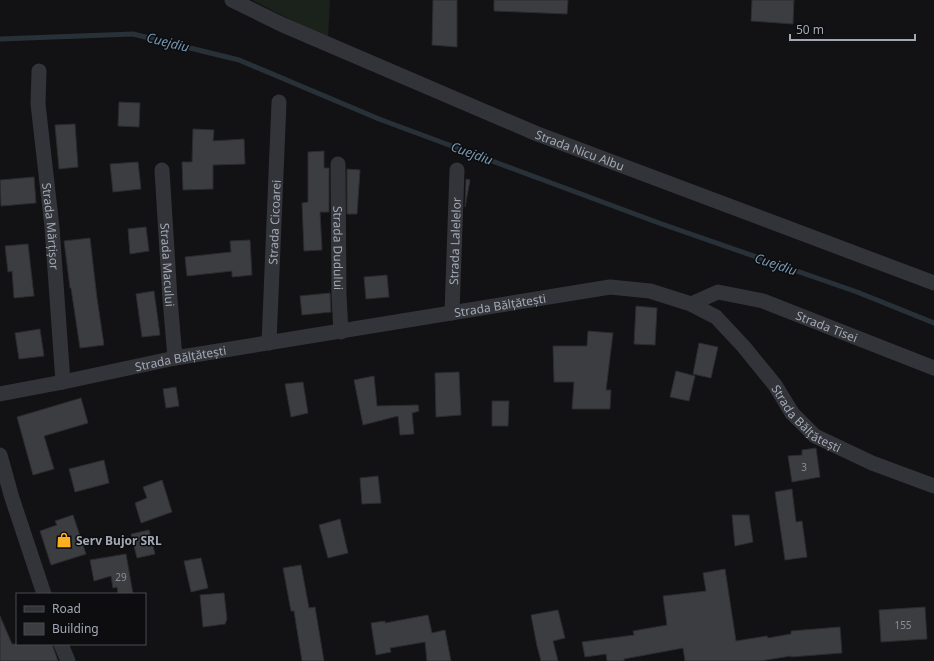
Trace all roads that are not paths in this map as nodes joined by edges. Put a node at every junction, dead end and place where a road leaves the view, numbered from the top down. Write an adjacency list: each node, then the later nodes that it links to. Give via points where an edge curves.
1 (232, 0): 7 (street, Strada Nicu Albu, via 283,25 535,133)
2 (39, 71): 14 (street, Strada Mărțișor, via 38,104 52,227)
3 (279, 102): 11 (street, Strada Cicoarei)
4 (338, 164): 10 (street, Strada Dudului)
5 (162, 170): 12 (street, Strada Macului)
6 (457, 170): 9 (street, Strada Lalelelor)
7 (934, 283)
8 (691, 304): 9 (street, Strada Bălțătești, via 650,291 610,287); 13 (street, Strada Tisei, via 718,292 763,302); 17 (street, Strada Bălțătești, via 716,317 726,327 775,385 792,412 815,436 872,463)
9 (452, 313): 10 (street, Strada Bălțătești)
10 (341, 332): 11 (street, Strada Bălțătești)
11 (268, 343): 12 (street, Strada Bălțătești)
12 (175, 358): 14 (street, Strada Bălțătești)
13 (934, 368)
14 (64, 382): 15 (street, Strada Bălțătești)
15 (0, 394)
16 (0, 455): 18 (street)
17 (934, 486)
18 (44, 593)
19 (61, 645): 20 (street)
20 (68, 661)

